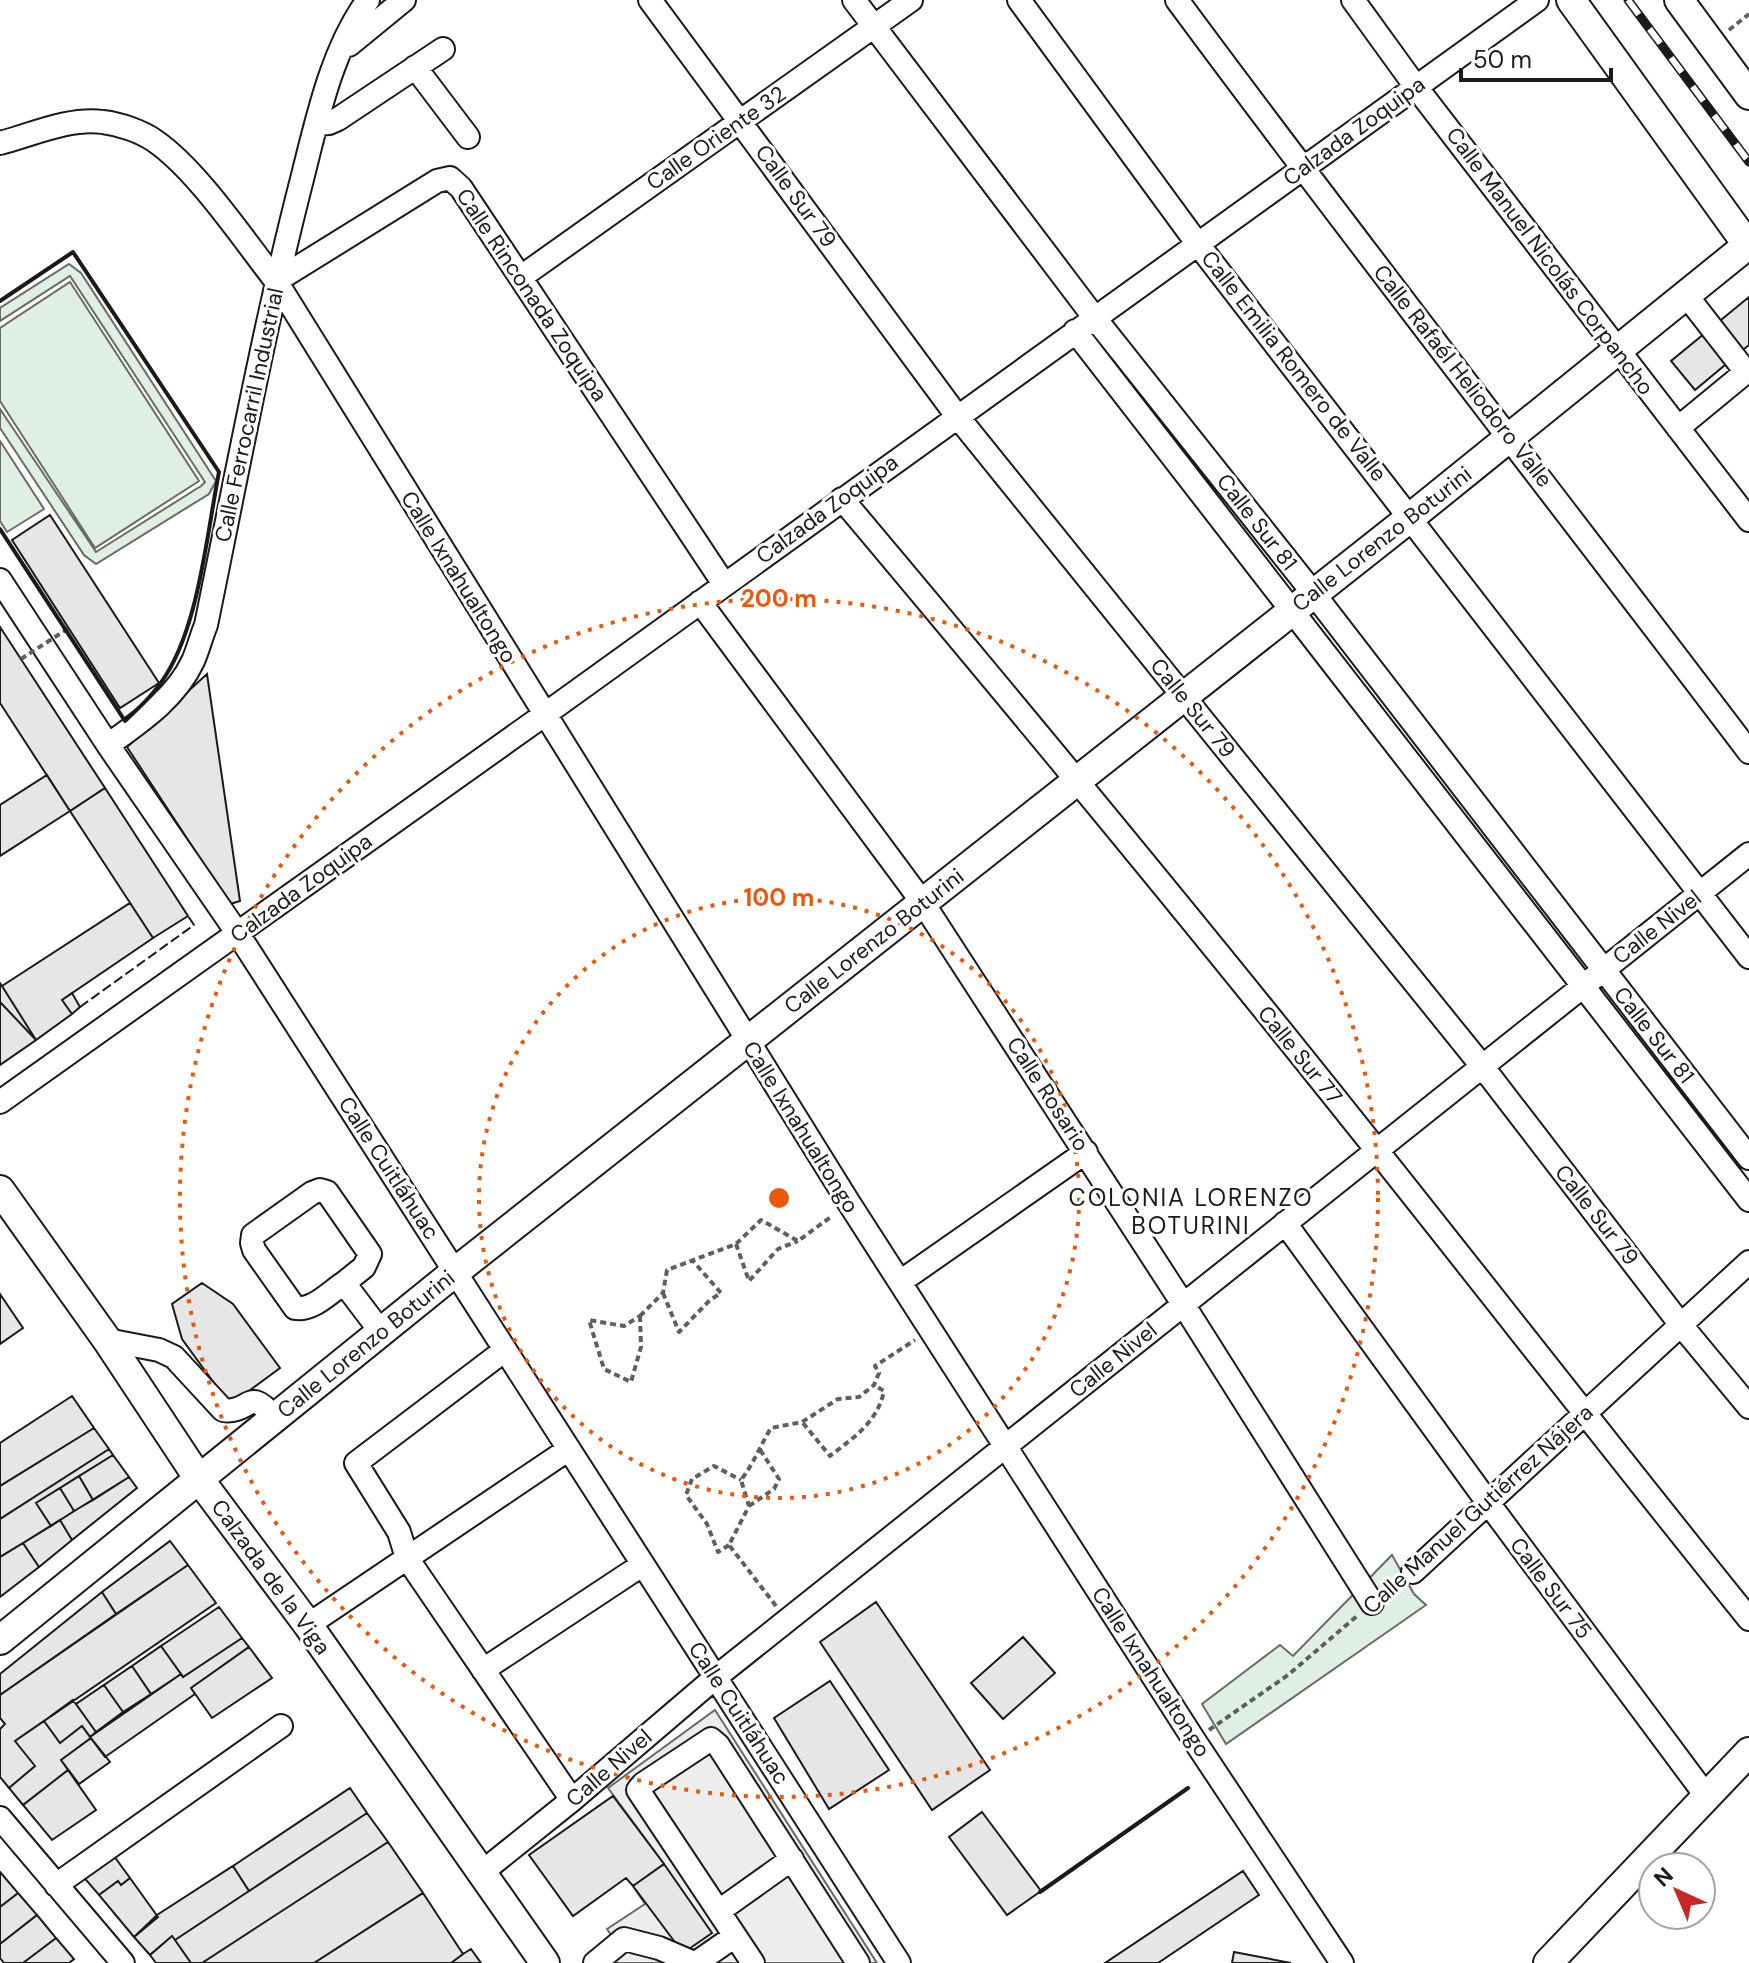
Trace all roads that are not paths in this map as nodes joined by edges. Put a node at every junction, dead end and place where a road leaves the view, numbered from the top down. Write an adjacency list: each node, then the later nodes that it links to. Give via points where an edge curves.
1 (404, 0): 11 (street)
2 (650, 0): 17 (street, Calle Sur 79)
3 (854, 0): 12 (street, Calle Sur 81)
4 (911, 0): 12 (street, Calle Oriente 32)
5 (1019, 0): 22 (street, Calle Emilia Romero de Valle)
6 (1177, 0): 21 (street, Calle Rafaél Heliodoro Valle)
7 (1353, 0): 15 (street, Calle Manuel Nicolás Corpancho)
8 (1537, 0): 15 (street, Calzada Zoquipa)
9 (1571, 0): 23 (main road)
10 (1679, 0): 16 (main road)
11 (361, 10): 18 (street, Calle Ferrocarril Industrial, via 340,53)
12 (874, 26): 17 (street, Calle Oriente 32); 27 (street, Calle Sur 81)
13 (443, 49): 14 (street)
14 (415, 67): 18 (street, via 338,119); 19 (street)
15 (1416, 87): 21 (street, Calzada Zoquipa); 29 (street, Calle Manuel Nicolás Corpancho)
16 (1749, 95)
17 (741, 120): 24 (street, Calle Oriente 32); 31 (street, Calle Sur 79)
18 (317, 124): 25 (street, Calle Ferrocarril Industrial)
19 (468, 137)
20 (0, 143): 25 (street, Calle Ixnahualtongo, via 73,123 101,121 153,139 175,157)
21 (1302, 169): 22 (street, Calzada Zoquipa); 33 (street, Calle Rafaél Heliodoro Valle)
22 (1197, 243): 27 (street, Calzada Zoquipa); 35 (street, Calle Emilia Romero de Valle)
23 (1748, 245): 26 (main road, Calle Lorenzo Boturini)
24 (521, 277): 25 (street, Calle Rinconada Zoquipa, via 450,178 437,181); 38 (street, Calle Rinconada Zoquipa)
25 (276, 281): 42 (street, Calle Ixnahualtongo); 43 (street, Calle Ferrocarril Industrial, via 206,625 192,663 172,692)
26 (1686, 295): 29 (main road, Calle Lorenzo Boturini); 30 (street)
27 (1094, 317): 28 (street, Calzada Zoquipa); 40 (street, Calle Sur 81)
28 (1075, 331): 31 (street, Calzada Zoquipa); 40 (street, Calle Sur 81)
29 (1619, 350): 32 (street, Calle Manuel Nicolás Corpancho); 33 (main road, Calle Lorenzo Boturini)
30 (1748, 371): 32 (street)
31 (957, 416): 34 (street, Calzada Zoquipa); 41 (street, Calle Sur 79)
32 (1678, 428): 36 (street, Calle Manuel Nicolás Corpancho)
33 (1511, 437): 35 (main road, Calle Lorenzo Boturini); 44 (street, Calle Rafaél Heliodoro Valle)
34 (842, 499): 38 (street, Calzada Zoquipa); 45 (street, Calle Sur 77)
35 (1411, 517): 40 (main road, Calle Lorenzo Boturini); 47 (street, Calle Emilia Romero de Valle)
36 (1749, 520)
37 (0, 580): 43 (street, Calle Cuitláhuac)
38 (724, 584): 39 (street, Calzada Zoquipa)
39 (700, 602): 42 (street, Calzada Zoquipa); 48 (street, Calle Rosario)
40 (1303, 602): 41 (main road, Calle Lorenzo Boturini); 51 (street, Calle Sur 81); 52 (street, Calle Sur 81)
41 (1184, 696): 45 (main road, Calle Lorenzo Boturini); 54 (street, Calle Sur 79)
42 (544, 715): 49 (street, Calzada Zoquipa); 53 (street, Calle Ixnahualtongo)
43 (108, 745): 49 (street, Calle Cuitláhuac)
44 (1749, 752)
45 (1078, 780): 48 (main road, Calle Lorenzo Boturini); 56 (street, Calle Sur 77)
46 (1749, 854): 47 (street, Calle Nivel)
47 (1699, 893): 50 (street, Calle Emilia Romero de Valle); 51 (street, Calle Nivel)
48 (923, 903): 53 (main road, Calle Lorenzo Boturini); 57 (street, Calle Rosario)
49 (238, 934): 55 (street, Calzada Zoquipa); 63 (street, Calle Cuitláhuac)
50 (1749, 957)
51 (1603, 969): 52 (street, Calle Nivel); 58 (street, Calle Sur 81)
52 (1583, 986): 54 (street, Calle Nivel); 60 (street, Calle Sur 81)
53 (747, 1041): 63 (main road, Calle Lorenzo Boturini); 64 (street, Calle Ixnahualtongo)
54 (1482, 1066): 56 (street, Calle Nivel); 67 (street, Calle Sur 79)
55 (0, 1102)
56 (1377, 1150): 61 (street, Calle Nivel); 72 (street, Calle Sur 77)
57 (1086, 1152): 64 (street); 66 (street, Calle Rosario)
58 (1749, 1158)
59 (0, 1190): 69 (main road, Calzada de la Viga)
60 (1749, 1200)
61 (1285, 1223): 66 (street, Calle Nivel); 77 (street, Calle Sur 75)
62 (1749, 1262): 67 (street, Calle Manuel Gutiérrez Nájera)
63 (455, 1272): 68 (main road, Calle Lorenzo Boturini); 70 (street, Calle Cuitláhuac)
64 (900, 1282): 74 (street, Calle Ixnahualtongo)
65 (344, 1283): 65 (street, via 311,1306 295,1308 254,1250 253,1235 312,1193 327,1192 370,1254 364,1267); 68 (street)
66 (1183, 1304): 74 (street, Calle Nivel); 81 (street, Calle Rosario)
67 (1681, 1325): 71 (street, Calle Sur 79); 72 (street, Calle Manuel Gutiérrez Nájera)
68 (381, 1332): 73 (main road, Calle Lorenzo Boturini)
69 (107, 1340): 73 (street, via 174,1357 223,1410 259,1402); 76 (main road, Calzada de la Viga)
70 (505, 1350): 75 (street, Calle Cuitláhuac); 78 (street, via 356,1463 399,1532)
71 (1749, 1407)
72 (1584, 1415): 77 (street, Calle Manuel Gutiérrez Nájera); 82 (street, Calle Sur 77)
73 (274, 1418): 76 (main road, Calle Lorenzo Boturini)
74 (1006, 1446): 86 (street, Calle Nivel); 104 (street, Calle Ixnahualtongo)
75 (569, 1449): 78 (street); 79 (street, Calle Cuitláhuac)
76 (199, 1479): 83 (main road, Calzada de la Viga); 84 (main road, Calle Lorenzo Boturini)
77 (1489, 1504): 80 (street, Calle Manuel Gutiérrez Nájera); 89 (street, Calle Sur 75)
78 (407, 1558): 83 (street); 85 (street)
79 (642, 1565): 85 (street); 86 (street, Calle Cuitláhuac)
80 (1413, 1572)
81 (1372, 1603)
82 (1749, 1619)
83 (308, 1625): 93 (main road, Calzada de la Viga)
84 (0, 1640)
85 (483, 1670): 90 (street)
86 (716, 1677): 90 (street, Calle Nivel); 103 (street, Calle Cuitláhuac)
87 (281, 1726): 94 (street)
88 (1749, 1752): 89 (main road)
89 (1707, 1797): 105 (main road)
90 (572, 1800): 93 (street, Calle Nivel)
91 (4, 1830): 94 (street)
92 (792, 1859): 95 (street); 95 (street, via 715,1741 707,1740 643,1784 639,1793); 102 (street)
93 (481, 1873): 98 (main road, Calzada de la Viga)
94 (56, 1885): 97 (street)
95 (719, 1911): 96 (street)
96 (735, 1936): 100 (street); 101 (street)
97 (116, 1961)
98 (545, 1963)
99 (595, 1963): 100 (street, via 624,1939)
100 (695, 1963)
101 (753, 1963)
102 (858, 1963)
103 (899, 1963)
104 (1342, 1963)
105 (1548, 1963)

